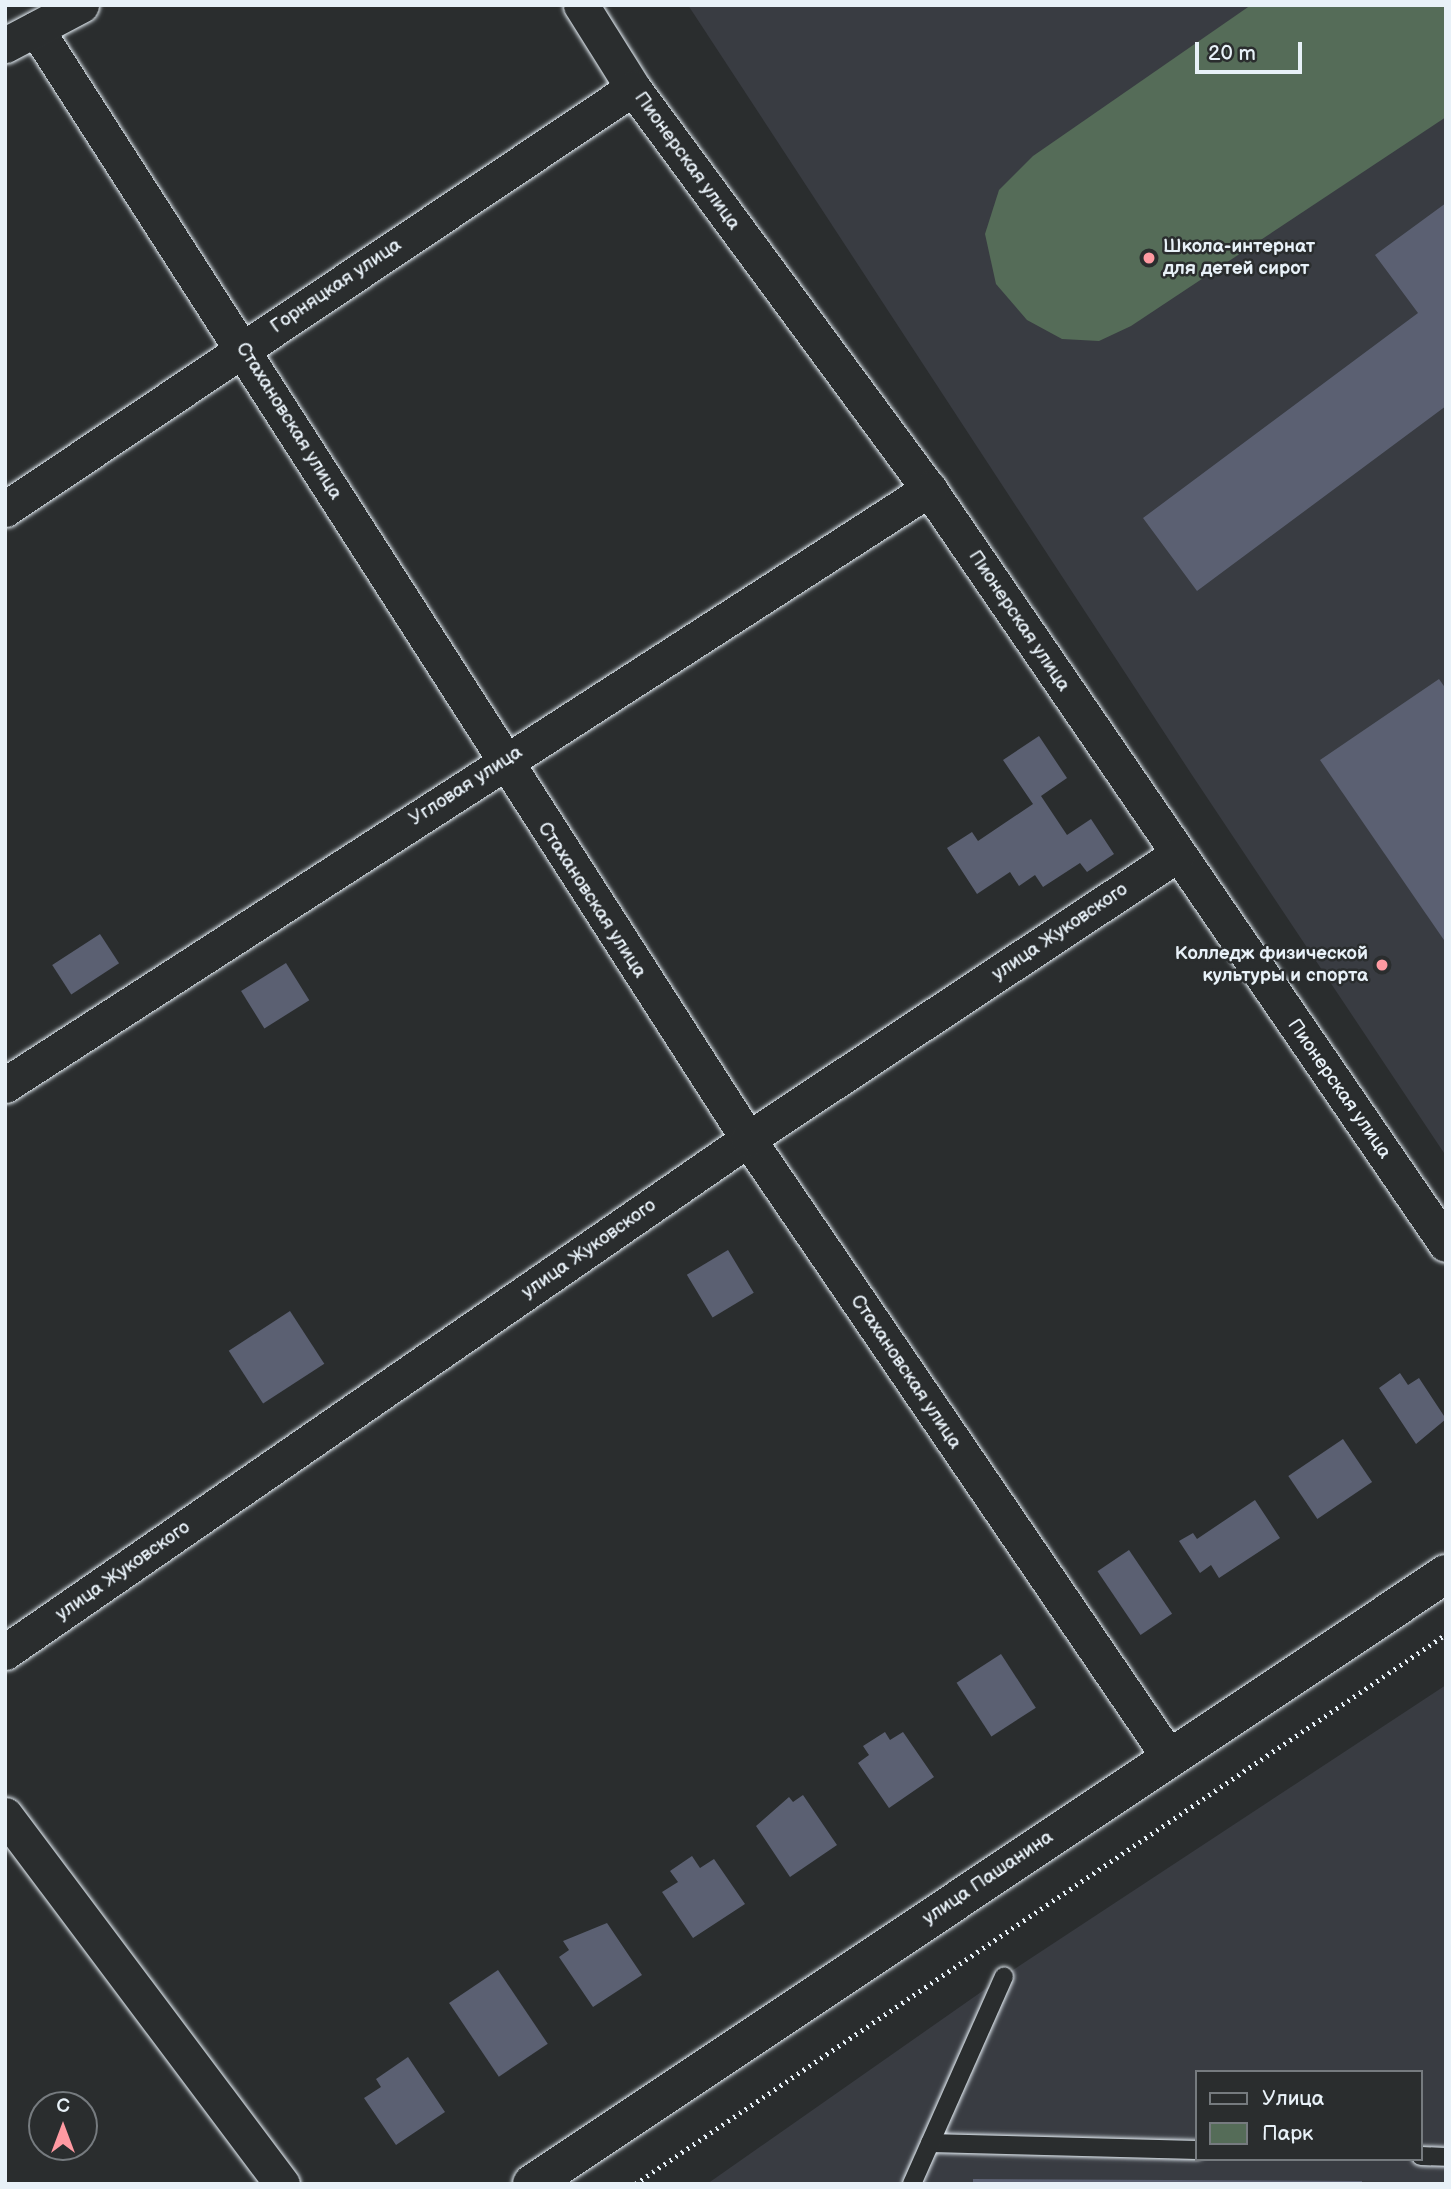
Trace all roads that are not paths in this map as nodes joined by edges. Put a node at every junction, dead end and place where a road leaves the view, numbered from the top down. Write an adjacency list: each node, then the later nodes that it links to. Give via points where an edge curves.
1 (81, 5): 3 (street)
2 (581, 5): 5 (street, Пионерская улица)
3 (36, 29): 4 (street); 6 (street, Стахановская улица)
4 (5, 45)
5 (633, 88): 6 (street, Горняцкая улица); 7 (street, Пионерская улица)
6 (243, 347): 8 (street, Горняцкая улица); 9 (street, Стахановская улица)
7 (929, 489): 9 (street, Угловая улица); 10 (street, Пионерская улица)
8 (5, 509)
9 (502, 763): 11 (street, Угловая улица); 12 (street, Стахановская улица)
10 (1178, 854): 12 (street, улица Жуковского); 13 (street, Пионерская улица)
11 (5, 1085)
12 (748, 1139): 15 (street, улица Жуковского); 16 (street, Стахановская улица)
13 (1446, 1244)
14 (1446, 1574): 16 (main road, улица Пашанина)
15 (6, 1651)
16 (1168, 1758): 24 (main road, улица Пашанина)
17 (5, 1815): 23 (street)
18 (1004, 1976): 19 (lane)
19 (930, 2143): 20 (lane); 25 (lane)
20 (1196, 2150)
21 (1423, 2156): 22 (lane)
22 (1446, 2157)
23 (282, 2184)
24 (532, 2184)
25 (912, 2184)

